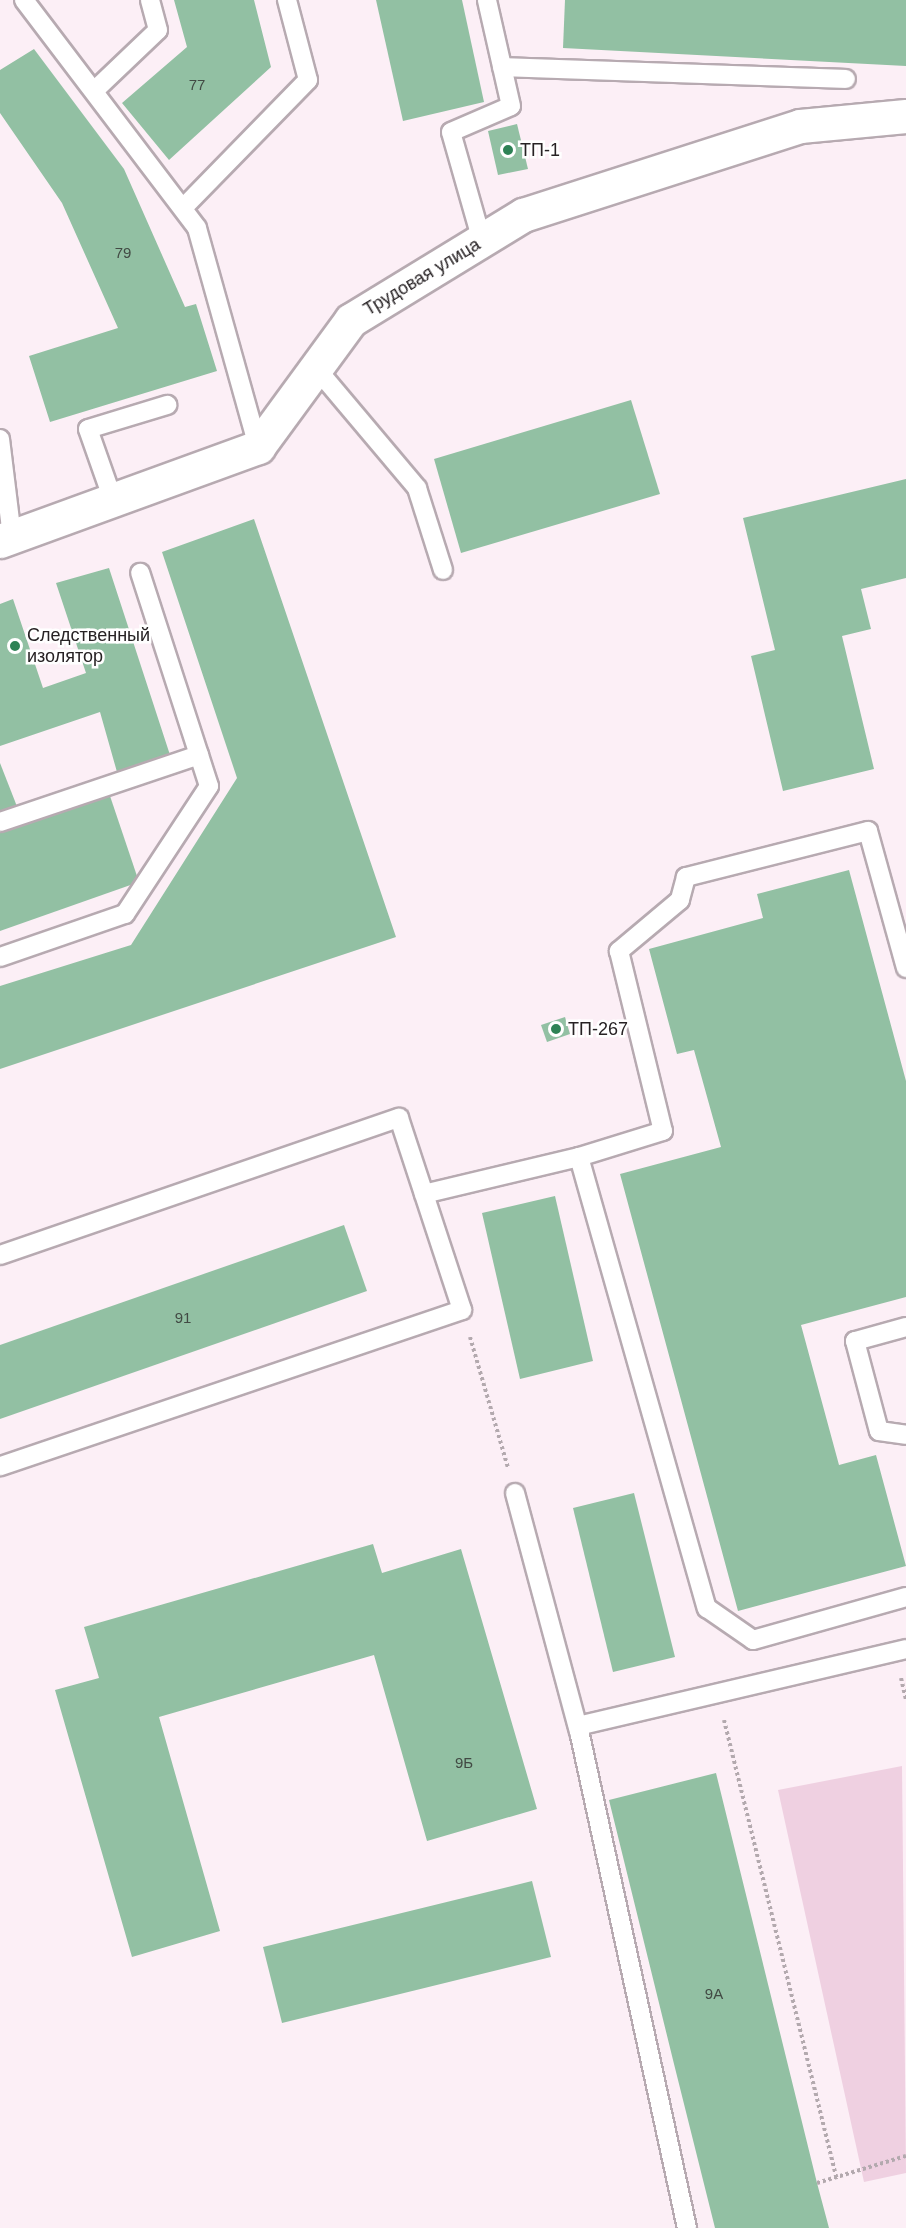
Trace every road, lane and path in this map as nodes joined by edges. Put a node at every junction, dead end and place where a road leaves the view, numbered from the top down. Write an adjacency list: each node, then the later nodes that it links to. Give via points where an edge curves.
1 (24, 0): 7 (lane)
2 (150, 0): 7 (lane, via 158,30)
3 (287, 0): 9 (lane, via 308,80)
4 (487, 0): 5 (lane)
5 (502, 68): 6 (lane); 10 (lane, via 511,106 451,132)
6 (846, 79)
7 (94, 91): 9 (lane)
8 (906, 116): 10 (street, Трудовая улица, via 800,126 523,215)
9 (183, 208): 14 (lane, via 197,228)
10 (482, 241): 11 (street, Трудовая улица, via 351,320)
11 (316, 368): 14 (street, Трудовая улица); 17 (lane, via 417,488)
12 (167, 405): 15 (lane, via 88,429)
13 (0, 439): 16 (lane)
14 (258, 447): 15 (street)
15 (113, 500): 16 (street)
16 (6, 539)
17 (443, 570)
18 (140, 573): 19 (lane)
19 (199, 755): 20 (lane); 21 (lane, via 209,786 125,914)
20 (0, 822)
21 (0, 957)
22 (906, 968): 23 (lane, via 868,831 686,878 680,900 619,951 663,1131)
23 (579, 1157): 24 (lane); 31 (lane, via 707,1608 753,1640)
24 (424, 1194): 25 (lane, via 399,1118); 26 (lane)
25 (0, 1255)
26 (462, 1310): 29 (lane); 30 (path)
27 (906, 1327): 28 (lane, via 855,1341 879,1431)
28 (906, 1435)
29 (0, 1466)
30 (515, 1493): 34 (lane)
31 (906, 1597)
32 (906, 1649): 33 (lane)
33 (718, 1696): 34 (lane, via 578,1726); 36 (path)
34 (579, 1732): 38 (lane)
35 (906, 2156): 36 (path)
36 (836, 2177): 37 (path)
37 (817, 2183)
38 (687, 2228)

